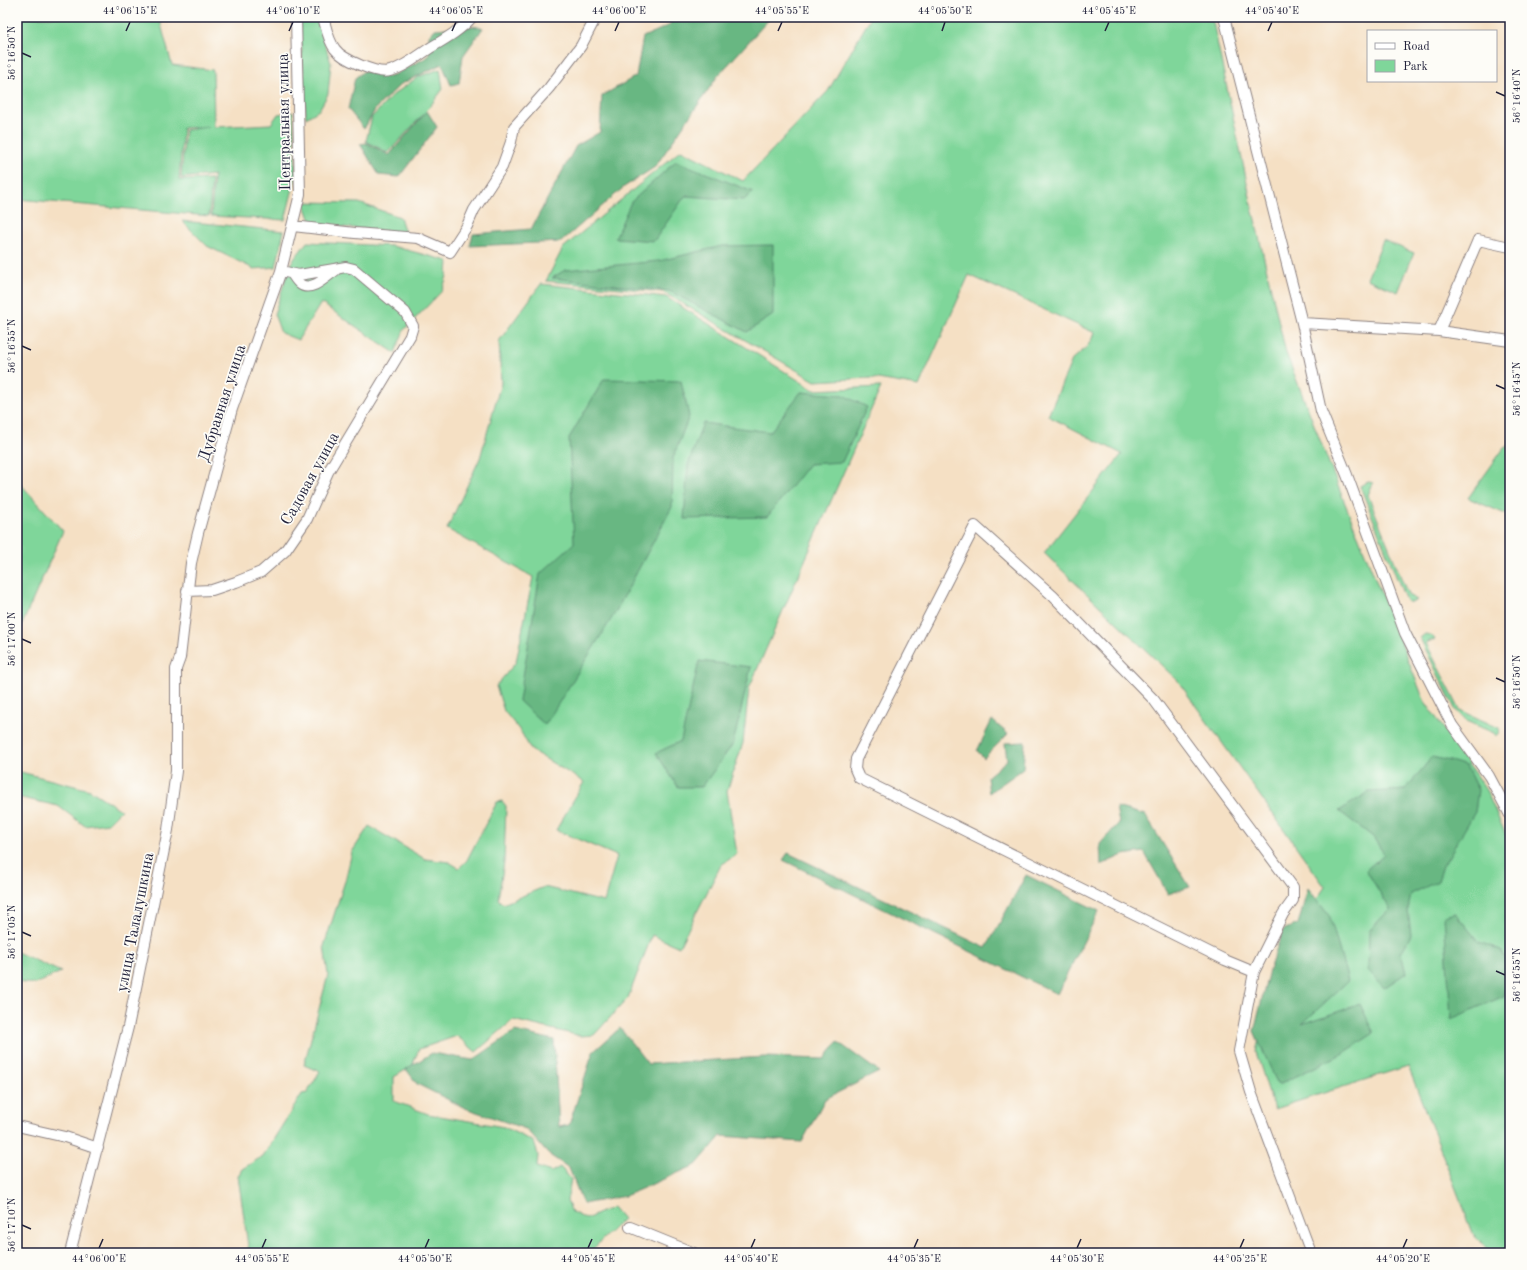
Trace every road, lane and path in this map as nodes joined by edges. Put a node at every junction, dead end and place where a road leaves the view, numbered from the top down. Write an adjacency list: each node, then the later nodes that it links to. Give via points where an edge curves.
1 (296, 17): 6 (street, Центральная улица, via 300,194)
2 (323, 17): 3 (street, via 335,49 342,55 362,66 388,72 399,68 451,35)
3 (472, 17)
4 (596, 17): 6 (street, via 581,46 549,88 514,127 502,167 450,252 418,238)
5 (1224, 17): 11 (street)
6 (293, 226): 9 (street, Дубравная улица)
7 (1510, 247): 12 (street, via 1478,240)
8 (336, 270): 10 (street); 10 (street, via 311,287 299,284); 14 (street, Садовая улица, via 354,269 405,312 413,326 410,336 328,472 307,519 285,550 260,572 212,590)
9 (281, 271): 10 (street); 14 (street, Дубравная улица, via 232,409 198,533)
10 (292, 274)
11 (1302, 323): 12 (street); 15 (street, via 1321,411 1403,627 1452,725 1489,776)
12 (1439, 331): 13 (street)
13 (1510, 341)
14 (187, 591): 18 (street, улица Талалушкина, via 180,658 176,669 176,771 168,830 128,1027)
15 (1510, 815)
16 (1254, 972): 16 (street, via 1225,960 859,778 855,769 856,759 975,526 1053,596 1154,700 1293,887 1293,900 1283,914); 22 (street, via 1238,1051 1250,1092)
17 (17, 1126): 18 (street)
18 (98, 1148): 20 (street, улица Талалушкина)
19 (630, 1227): 21 (street)
20 (70, 1253)
21 (694, 1253)
22 (1311, 1253)

